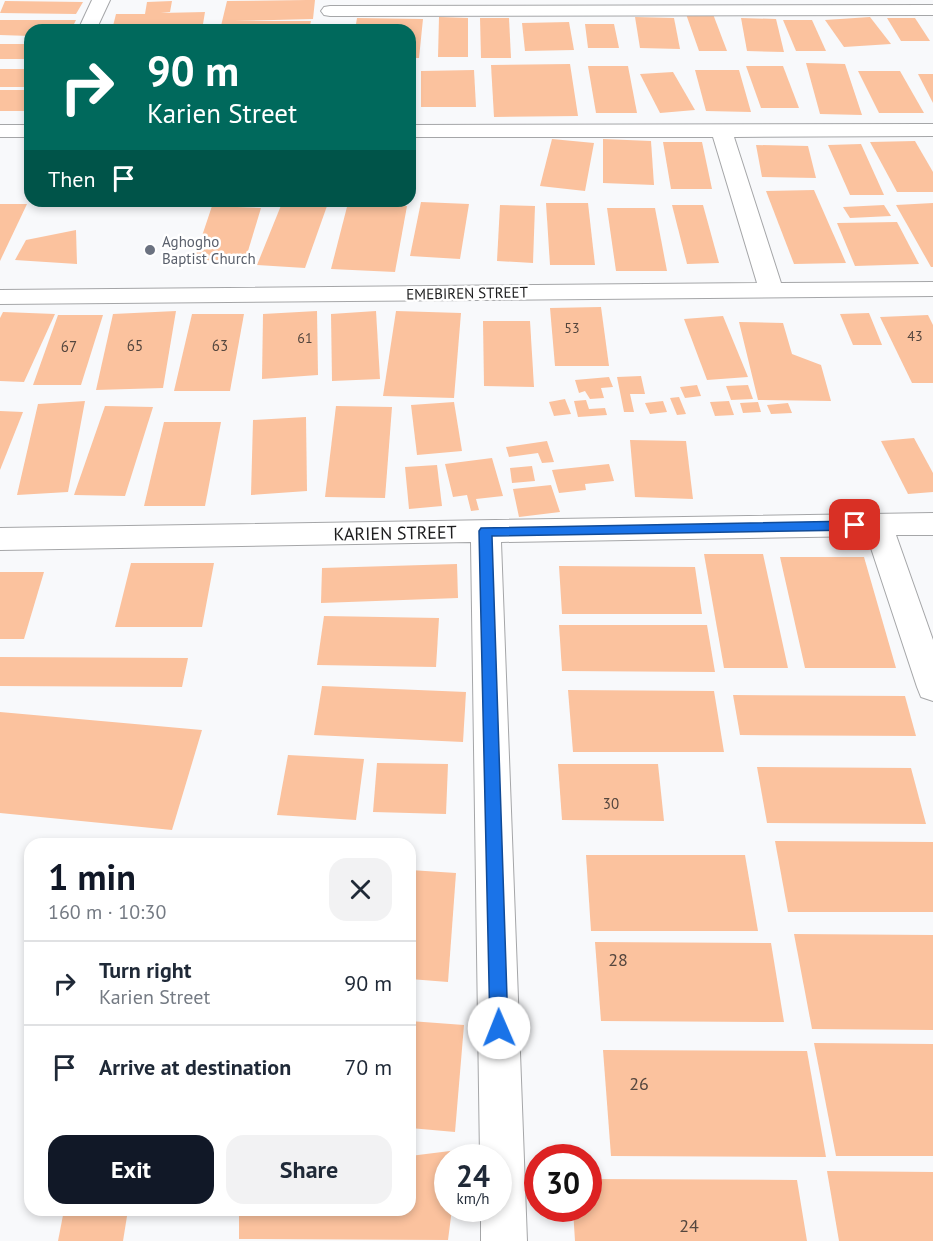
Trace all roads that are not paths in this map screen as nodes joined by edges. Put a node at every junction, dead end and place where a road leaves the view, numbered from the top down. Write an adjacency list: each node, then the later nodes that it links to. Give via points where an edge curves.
1 (101, 0): 4 (street)
2 (330, 5): 3 (street); 5 (street)
3 (933, 10)
4 (90, 24)
5 (328, 24)
6 (416, 130): 10 (street)
7 (933, 130): 10 (street)
8 (0, 131): 9 (street)
9 (24, 131)
10 (722, 132): 11 (street)
11 (771, 289): 12 (street, EMEBIREN STREET); 13 (street, EMEBIREN STREET)
12 (933, 289)
13 (0, 297)
14 (933, 524): 15 (street, KARIEN STREET)
15 (878, 525): 16 (street, KARIEN STREET); 18 (street)
16 (486, 531): 17 (street, KARIEN STREET); 19 (street)
17 (0, 539)
18 (933, 687)
19 (504, 1241)

